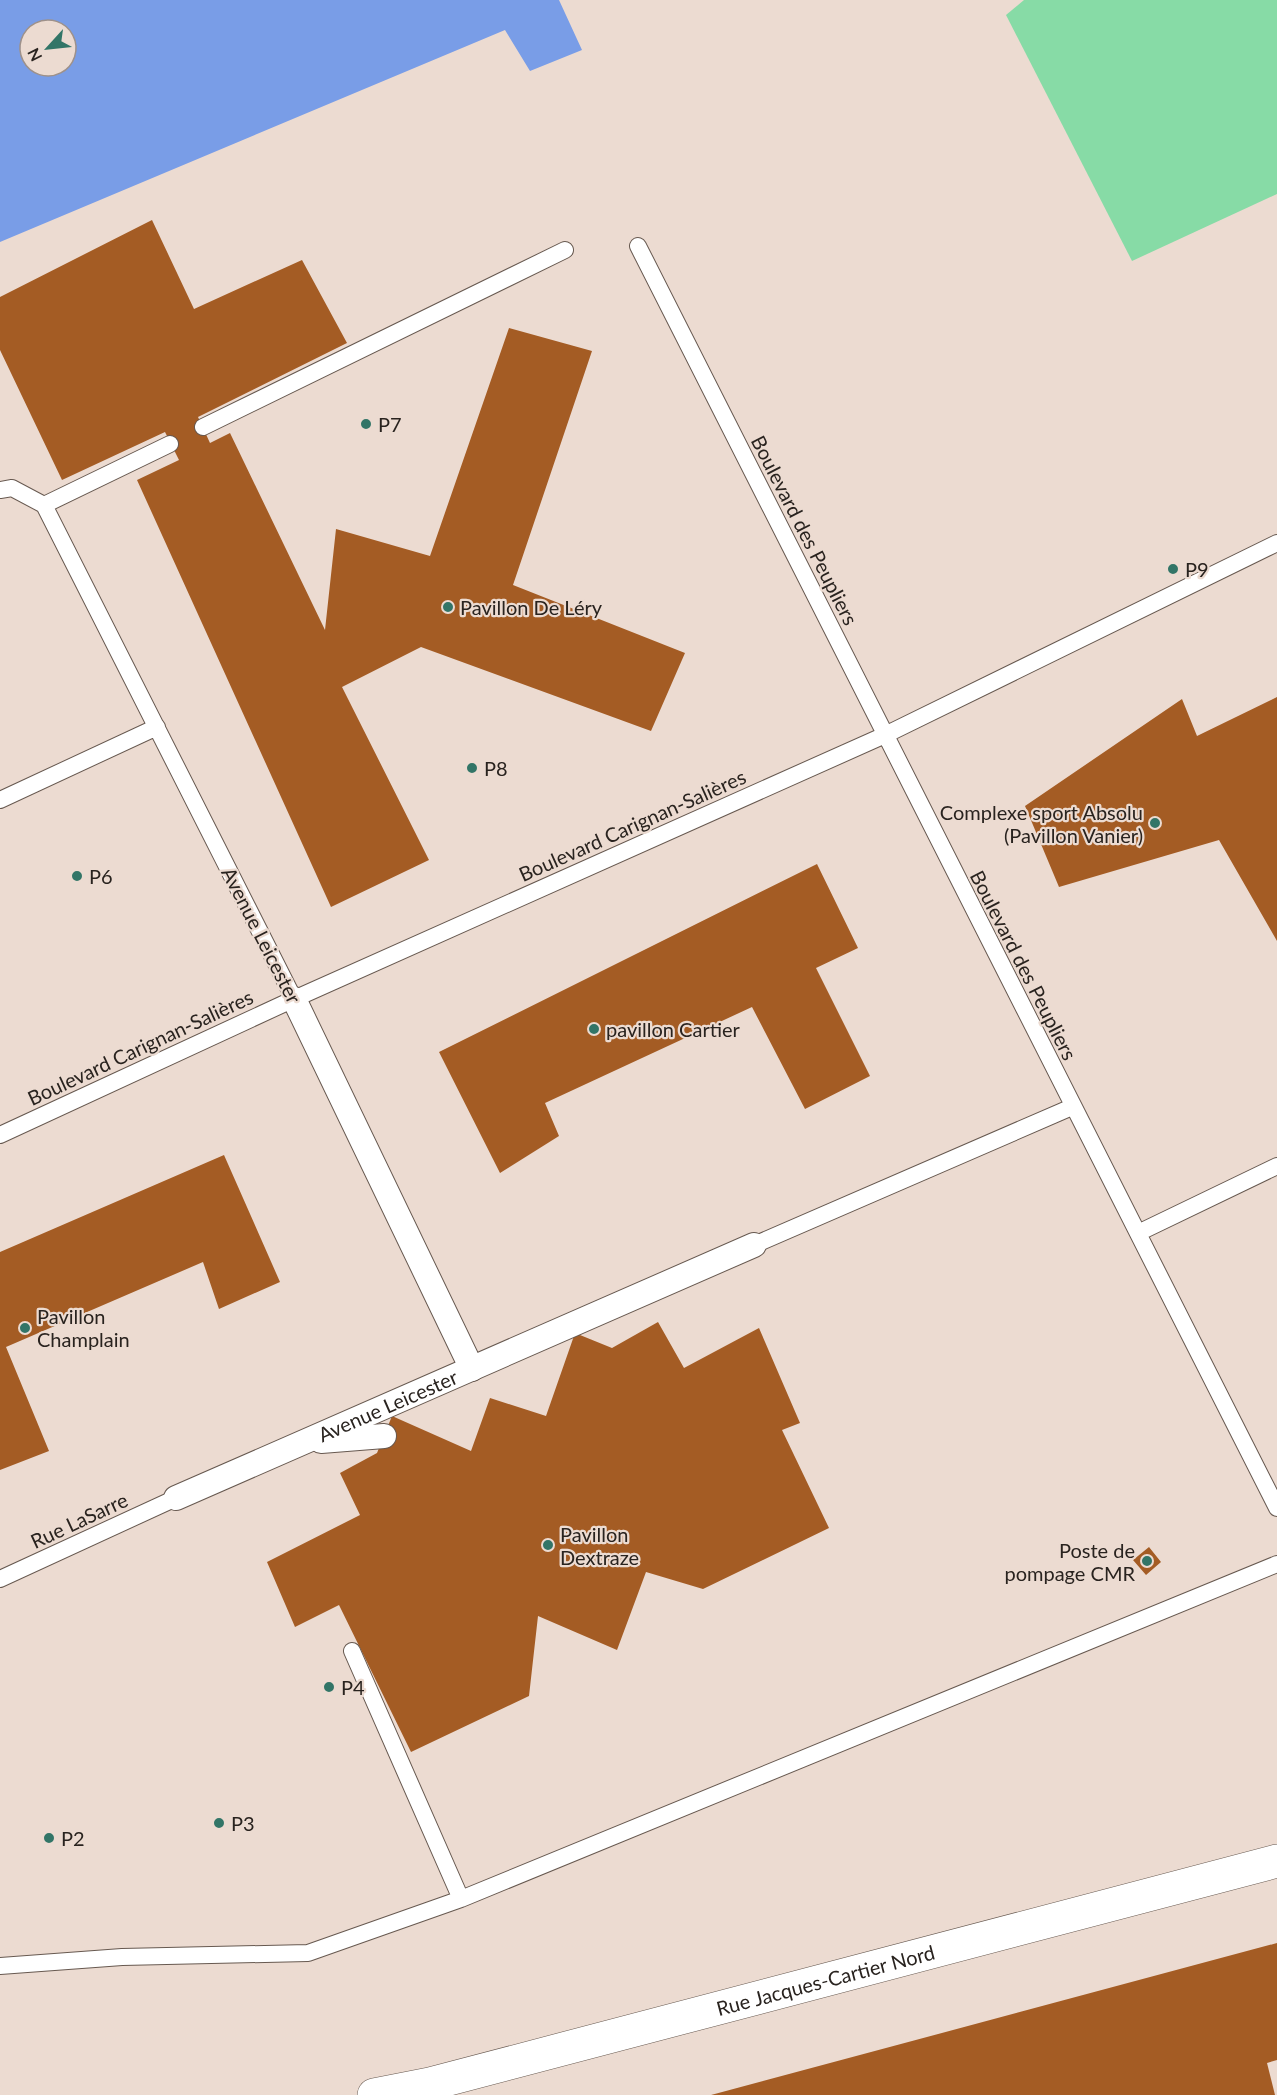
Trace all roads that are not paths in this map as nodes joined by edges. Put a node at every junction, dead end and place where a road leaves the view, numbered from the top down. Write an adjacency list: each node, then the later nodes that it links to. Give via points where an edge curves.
1 (638, 246): 9 (lane, Boulevard des Peupliers)
2 (565, 250): 3 (lane)
3 (203, 427)
4 (170, 444): 6 (lane)
5 (0, 490): 6 (lane, via 12,488)
6 (44, 505): 8 (lane, Avenue Leicester)
7 (1277, 543): 9 (lane, Boulevard Carignan-Salières)
8 (158, 727): 10 (lane); 11 (lane, Avenue Leicester)
9 (885, 735): 11 (lane, Boulevard Carignan-Salières); 12 (lane, Boulevard des Peupliers)
10 (0, 800)
11 (294, 999): 13 (lane, Boulevard Carignan-Salières); 19 (street, Avenue Leicester)
12 (1072, 1107): 15 (lane, Boulevard des Peupliers); 16 (lane)
13 (0, 1135)
14 (1277, 1166): 15 (lane)
15 (1138, 1233): 23 (lane, Boulevard des Peupliers)
16 (754, 1245): 17 (street, Avenue Leicester)
17 (601, 1312): 18 (street, Avenue Leicester); 18 (street, Avenue Leicester, via 577,1340)
18 (530, 1343): 19 (street, Avenue Leicester)
19 (472, 1369): 21 (street, Avenue Leicester)
20 (384, 1436): 21 (street, Avenue Leicester)
21 (304, 1442): 22 (street, Avenue Leicester)
22 (176, 1498): 25 (lane, Rue LaSarre)
23 (1277, 1508)
24 (1277, 1564): 28 (lane)
25 (0, 1579)
26 (352, 1651): 28 (lane)
27 (1277, 1861): 30 (street, Rue Jacques-Cartier Nord, via 430,2084)
28 (461, 1899): 29 (lane, via 308,1953 122,1957)
29 (0, 1966)
30 (374, 2095)

